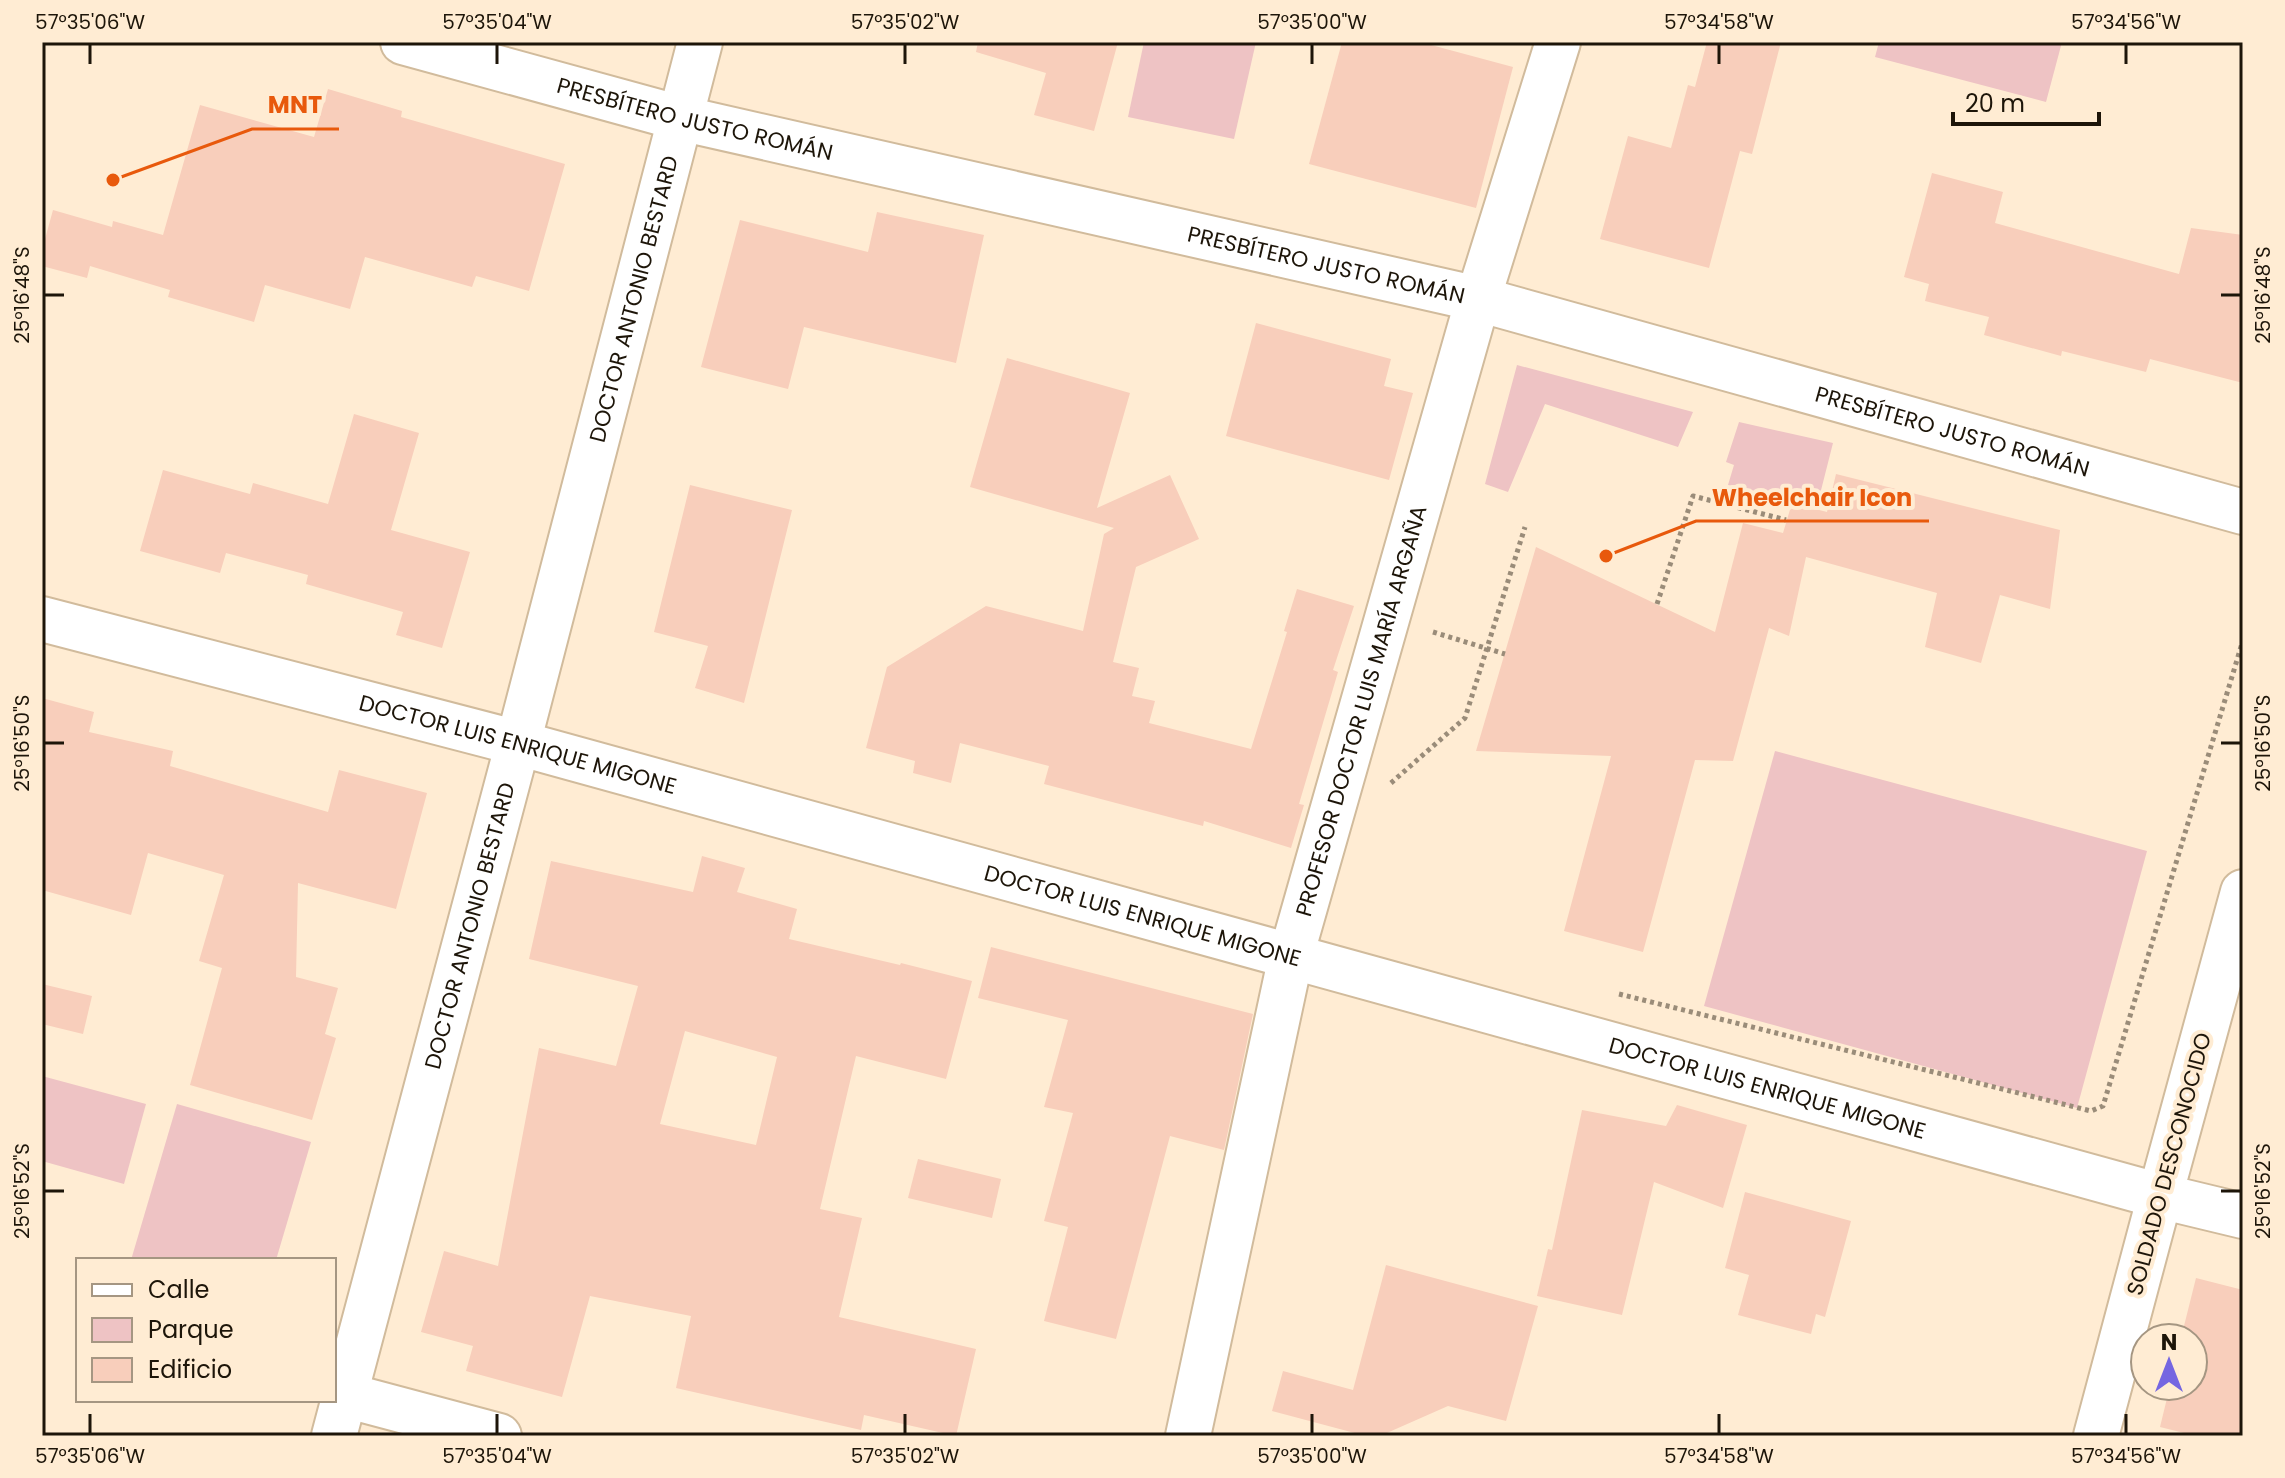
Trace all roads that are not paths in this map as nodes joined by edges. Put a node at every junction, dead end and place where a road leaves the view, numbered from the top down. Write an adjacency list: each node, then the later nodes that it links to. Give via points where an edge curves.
1 (403, 42): 4 (street, PRESBÍTERO JUSTO ROMÁN)
2 (700, 42): 4 (street, DOCTOR ANTONIO BESTARD)
3 (1558, 42): 5 (street, PROFESOR DOCTOR LUIS MARÍA ARGAÑA)
4 (680, 118): 5 (street, PRESBÍTERO JUSTO ROMÁN); 8 (street, DOCTOR ANTONIO BESTARD)
5 (1478, 299): 6 (street, PRESBÍTERO JUSTO ROMÁN); 10 (street, PROFESOR DOCTOR LUIS MARÍA ARGAÑA)
6 (2243, 512)
7 (42, 619): 8 (street, DOCTOR LUIS ENRIQUE MIGONE)
8 (518, 743): 10 (street, DOCTOR LUIS ENRIQUE MIGONE); 13 (street, DOCTOR ANTONIO BESTARD)
9 (2243, 892): 11 (street, SOLDADO DESCONOCIDO)
10 (1291, 956): 11 (street, DOCTOR LUIS ENRIQUE MIGONE); 16 (street, PROFESOR DOCTOR LUIS MARÍA ARGAÑA)
11 (2160, 1196): 12 (street, DOCTOR LUIS ENRIQUE MIGONE); 17 (street, SOLDADO DESCONOCIDO)
12 (2243, 1216)
13 (345, 1395): 14 (street, DOCTOR ANTONIO BESTARD); 15 (street)
14 (334, 1436)
15 (499, 1436)
16 (1188, 1436)
17 (2096, 1436)

